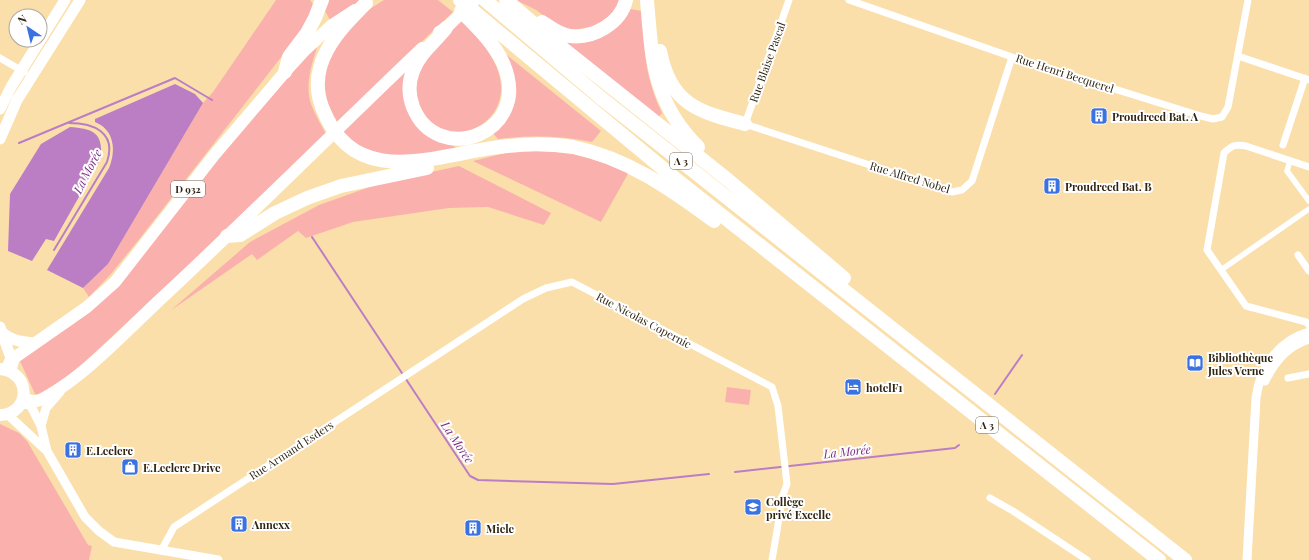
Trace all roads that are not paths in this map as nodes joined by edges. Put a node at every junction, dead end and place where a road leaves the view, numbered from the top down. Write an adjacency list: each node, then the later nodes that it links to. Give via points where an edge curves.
1 (66, 0): 20 (main road)
2 (80, 0): 22 (main road)
3 (322, 0): 21 (highway, via 307,33 289,57)
4 (459, 0): 15 (highway, via 460,11 496,50 503,63 509,85 508,102 502,116 487,130 470,138 452,138 430,130 419,118 411,101 409,88 414,69 420,58); 38 (highway, A 3, via 588,108)
5 (475, 0): 15 (main road)
6 (484, 0): 39 (highway, A 3, via 607,103)
7 (506, 0): 14 (highway)
8 (626, 0): 14 (highway, via 617,19 602,30 586,35 570,36 554,30 535,17)
9 (647, 0): 16 (highway)
10 (789, 0): 25 (street, Rue Blaise Pascal)
11 (849, 0): 18 (street, Rue Henri Becquerel)
12 (1248, 0): 17 (street, Rue Henri Becquerel)
13 (369, 2): 21 (main road, D 932, via 332,25); 28 (highway, via 338,32 321,62 318,82 320,102 327,121 338,137 349,148 370,158 391,163 420,162)
14 (526, 17): 31 (highway, via 566,52)
15 (446, 28): 34 (main road)
16 (650, 41): 25 (highway, via 660,50 672,86 688,103 708,115); 31 (highway, via 659,88 671,114 683,132 718,165)
17 (1238, 56): 18 (street, Rue Henri Becquerel, via 1228,107 1222,117 1213,119); 23 (street)
18 (1012, 57): 25 (street, Rue Alfred Nobel, via 972,181 962,190 952,192)
19 (0, 58): 20 (street)
20 (21, 70): 22 (street); 24 (main road)
21 (285, 72): 44 (main road, D 932, via 215,154 114,282 87,307)
22 (32, 76): 26 (main road, via 17,100)
23 (1307, 79): 27 (street)
24 (0, 109)
25 (745, 124)
26 (0, 139)
27 (1283, 145)
28 (474, 151): 34 (highway, via 465,158 334,188 275,213 240,235); 38 (highway, via 534,145 573,147 610,158 645,174 671,190 802,288)
29 (1290, 161): 30 (street); 32 (street, via 1287,171); 36 (street, via 1236,144 1224,153 1207,250)
30 (1309, 167)
31 (728, 180): 39 (highway, via 872,301)
32 (1309, 202)
33 (1309, 209): 36 (street)
34 (228, 236): 49 (main road, via 109,347)
35 (1298, 255): 37 (street)
36 (1221, 270): 40 (street, via 1246,306 1306,322)
37 (1309, 271)
38 (815, 290): 60 (highway, A 3)
39 (881, 319): 61 (highway, A 3)
40 (1309, 325)
41 (1, 329): 44 (main road, via 6,336 18,341); 46 (main road, via 11,358)
42 (1309, 332): 50 (street, via 1289,341 1270,359 1260,378)
43 (1309, 339): 50 (street, via 1294,346 1279,358)
44 (35, 343): 46 (main road, D 932, via 14,358)
45 (431, 359): 56 (street, Rue Armand Esders, via 174,527); 58 (street, Rue Nicolas Copernic, via 523,299 546,288 572,282 772,387 778,406 787,484)
46 (6, 370): 51 (main road, via 16,375 23,385)
47 (1309, 374): 48 (street)
48 (1288, 378)
49 (63, 386): 51 (main road, via 37,401); 53 (street, via 46,408)
50 (1256, 398): 62 (street)
51 (22, 400): 52 (main road, via 18,408); 53 (street, via 31,406)
52 (3, 414): 54 (street)
53 (40, 426): 54 (street)
54 (47, 451): 56 (street, via 85,517 99,531 114,542)
55 (990, 498): 59 (street)
56 (162, 551): 57 (street)
57 (218, 560)
58 (772, 560)
59 (1087, 560)
60 (1159, 560)
61 (1185, 560)
62 (1247, 560)

